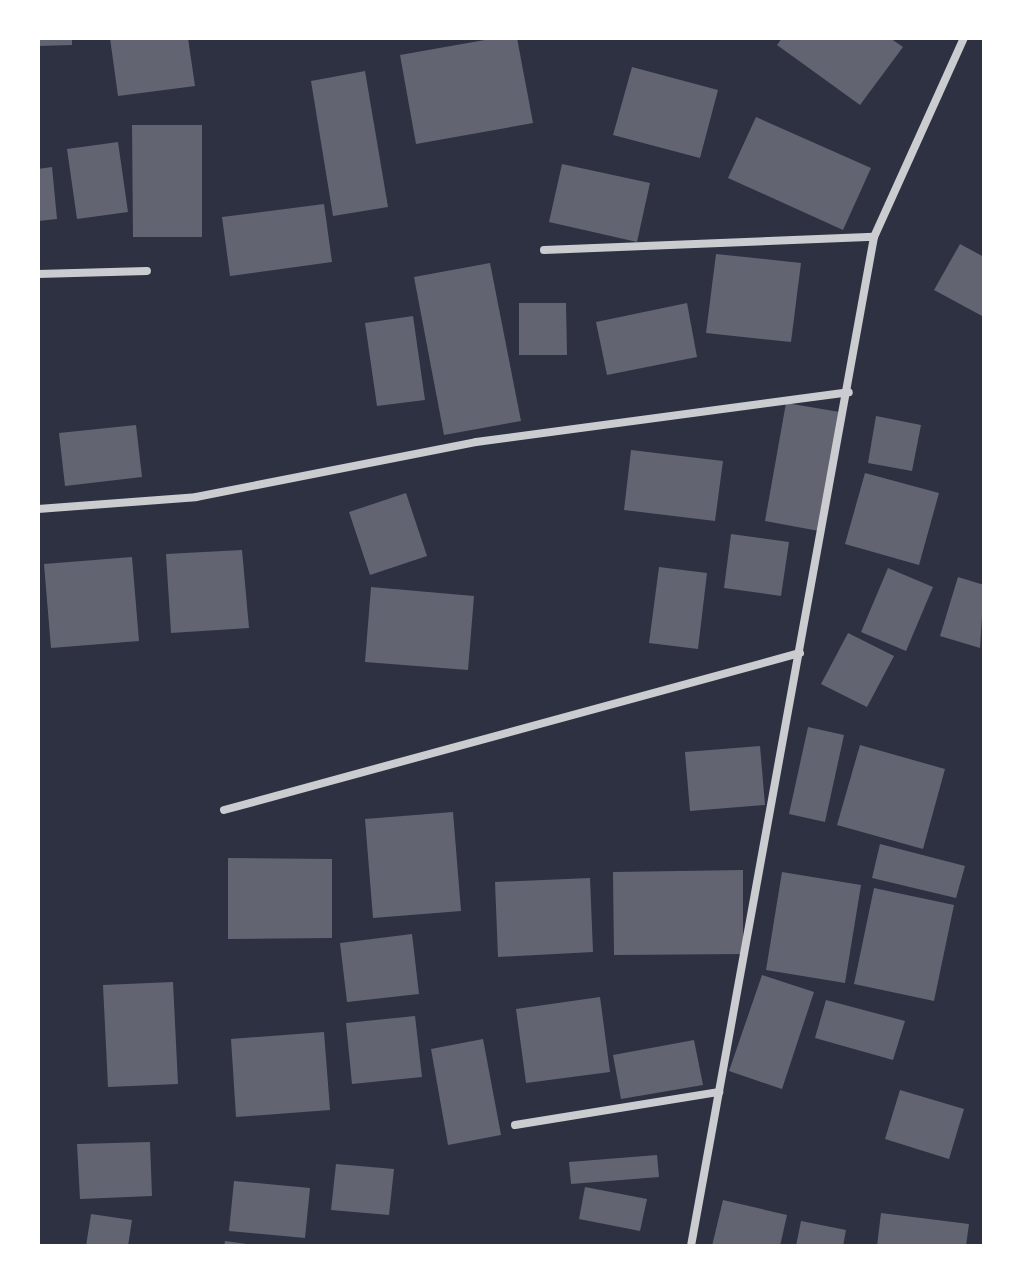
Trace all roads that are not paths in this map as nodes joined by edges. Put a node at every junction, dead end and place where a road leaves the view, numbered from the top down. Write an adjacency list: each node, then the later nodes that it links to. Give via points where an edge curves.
1 (964, 38): 2 (street)
2 (874, 237): 3 (street); 6 (street)
3 (544, 250)
4 (147, 271): 5 (street)
5 (38, 274)
6 (849, 392): 7 (street, via 476,442 196,497); 8 (street)
7 (38, 509)
8 (800, 653): 9 (street); 10 (street)
9 (224, 810)
10 (719, 1092): 11 (street); 12 (street)
11 (515, 1125)
12 (691, 1246)

